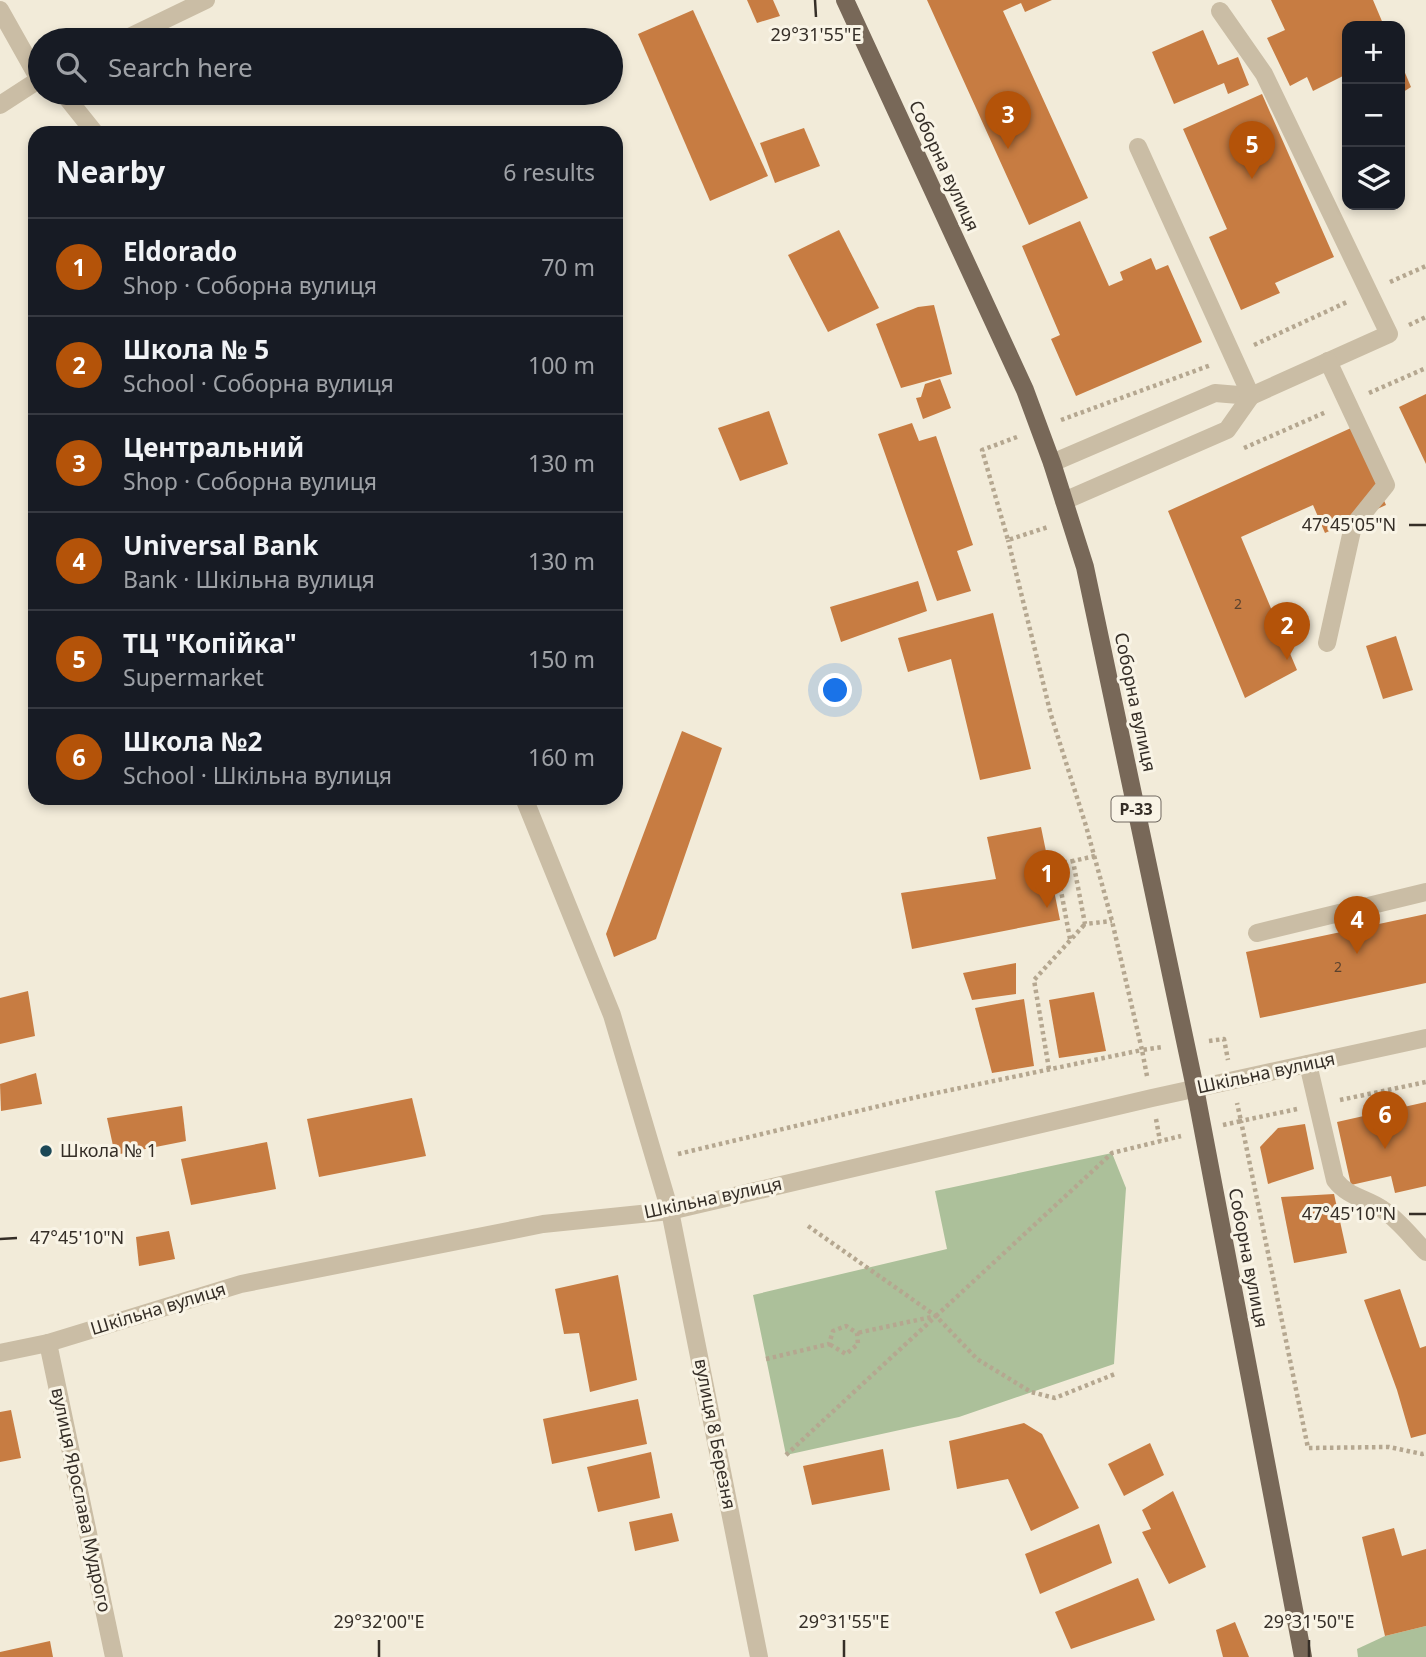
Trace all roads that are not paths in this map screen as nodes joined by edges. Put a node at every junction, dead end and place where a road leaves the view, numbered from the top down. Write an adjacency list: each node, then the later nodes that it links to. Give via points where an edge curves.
1 (206, 0): 5 (street)
2 (845, 0): 14 (main road, Соборна вулиця / Р-33, via 1025,390)
3 (0, 10): 6 (street)
4 (1220, 11): 12 (street, via 1264,74 1389,334)
5 (148, 28)
6 (28, 60)
7 (28, 87): 8 (street)
8 (0, 105)
9 (73, 105): 10 (street)
10 (89, 126)
11 (1138, 147): 13 (street)
12 (1328, 361): 13 (street); 16 (street, via 1386,485 1353,526)
13 (1251, 396): 14 (street, via 1215,393); 15 (street, via 1227,430)
14 (1052, 463): 15 (main road, Соборна вулиця / Р-33)
15 (1064, 501): 22 (main road, Соборна вулиця / Р-33, via 1085,567)
16 (1327, 643)
17 (527, 805): 23 (street, вулиця 8 Березня, via 612,1015)
18 (1426, 892): 19 (street)
19 (1256, 933)
20 (1426, 1038): 21 (street, Шкільна вулиця)
21 (1308, 1063): 22 (street, Шкільна вулиця); 24 (street, via 1335,1180 1351,1195 1391,1216)
22 (1195, 1088): 23 (street, Шкільна вулиця); 29 (main road, Соборна вулиця / Р-33)
23 (670, 1211): 25 (street, Шкільна вулиця, via 543,1224 241,1284); 28 (street, вулиця 8 Березня)
24 (1426, 1252)
25 (48, 1343): 26 (street, Шкільна вулиця); 27 (street, вулиця Ярослава Мудрого)
26 (0, 1353)
27 (114, 1657)
28 (759, 1657)
29 (1303, 1657)

